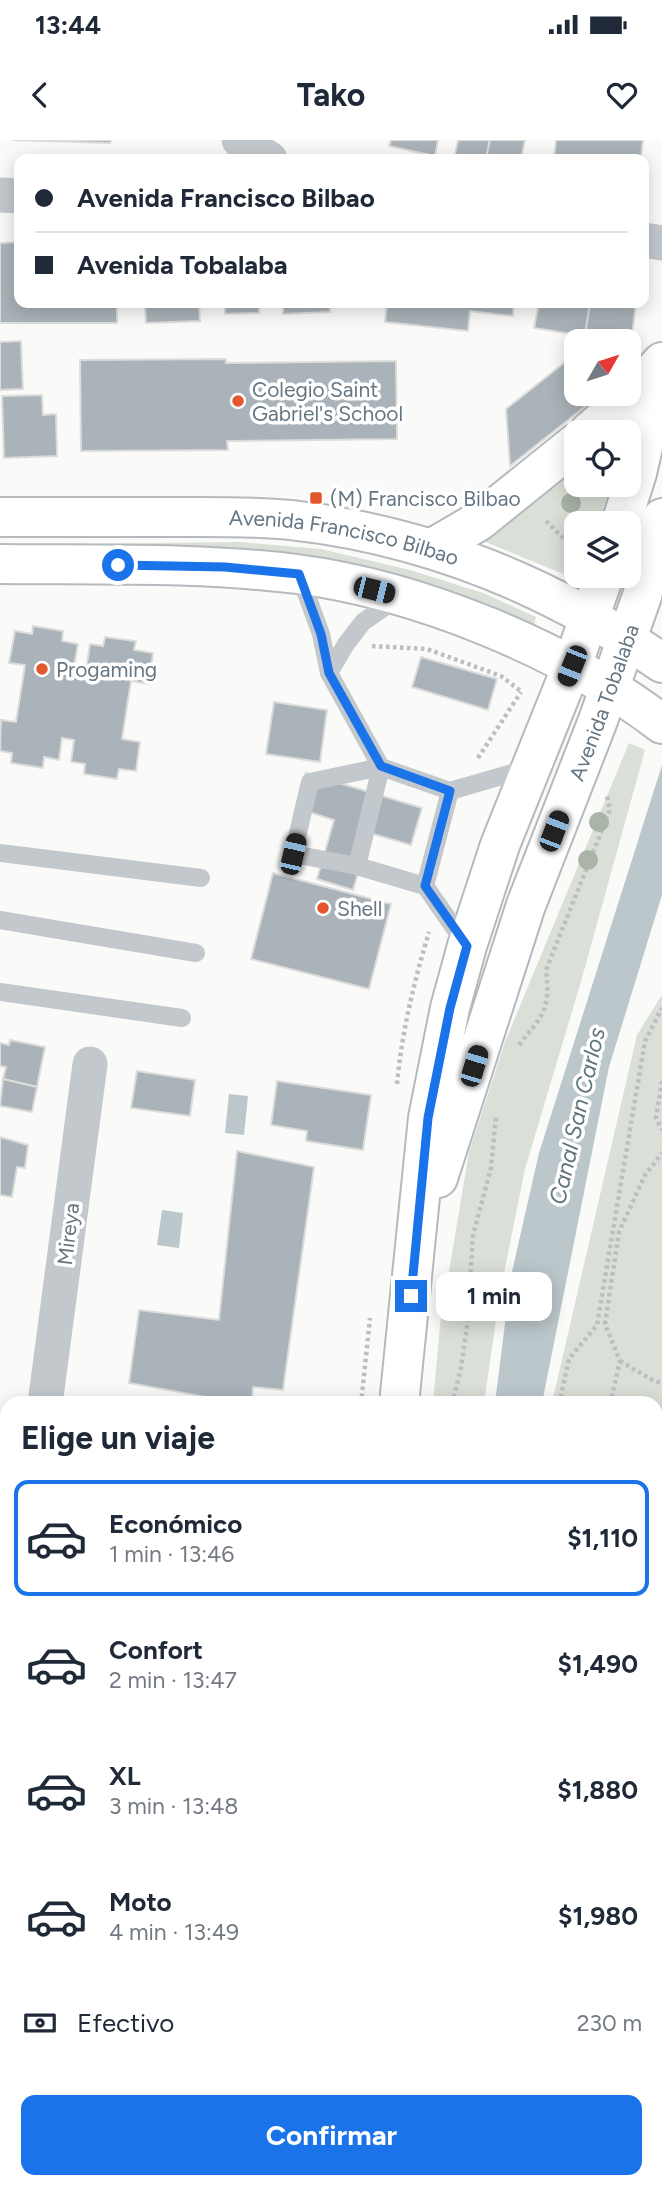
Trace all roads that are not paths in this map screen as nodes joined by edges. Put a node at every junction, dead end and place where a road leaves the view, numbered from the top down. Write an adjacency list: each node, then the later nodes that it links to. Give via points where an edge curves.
1 (239, 140): 2 (street)
2 (262, 154)
3 (662, 364): 4 (main road); 6 (main road)
4 (603, 420)
5 (564, 453): 9 (main road, via 479,521)
6 (625, 511)
7 (0, 517): 9 (main road, Avenida Francisco Bilbao, via 288,520 380,535)
8 (662, 518): 15 (main road, Avenida Tobalaba)
9 (431, 549): 14 (main road, Avenida Francisco Bilbao, via 501,573)
10 (0, 564): 11 (main road, Avenida Francisco Bilbao, via 225,567)
11 (299, 574): 13 (main road, Avenida Francisco Bilbao); 18 (lane, via 321,634)
12 (600, 588): 14 (main road, Avenida Tobalaba)
13 (399, 597): 17 (main road, Avenida Francisco Bilbao, via 509,635); 18 (lane, via 363,622)
14 (590, 616): 15 (main road, Avenida Francisco Bilbao); 17 (main road, Avenida Tobalaba)
15 (627, 639): 16 (main road, Avenida Francisco Bilbao); 19 (main road, Avenida Tobalaba)
16 (662, 663)
17 (572, 666): 19 (main road, Avenida Francisco Bilbao); 22 (main road, Avenida Tobalaba)
18 (329, 673): 21 (lane)
19 (609, 688): 20 (main road, Avenida Francisco Bilbao); 34 (main road, Avenida Tobalaba, via 526,905)
20 (662, 723)
21 (381, 766): 23 (lane); 25 (lane); 25 (lane, via 310,782 293,854)
22 (532, 766): 23 (lane); 29 (main road, Avenida Tobalaba)
23 (450, 791): 27 (lane)
24 (0, 853): 26 (lane)
25 (357, 866): 27 (lane)
26 (201, 878)
27 (425, 886): 29 (lane)
28 (0, 920): 30 (lane)
29 (467, 946): 34 (main road, Avenida Tobalaba, via 428,1118)
30 (196, 953)
31 (0, 992): 32 (lane)
32 (182, 1018)
33 (90, 1064): 35 (street, Mireya)
34 (416, 1243): 36 (main road, Avenida Tobalaba)
35 (47, 1396)
36 (400, 1396)

